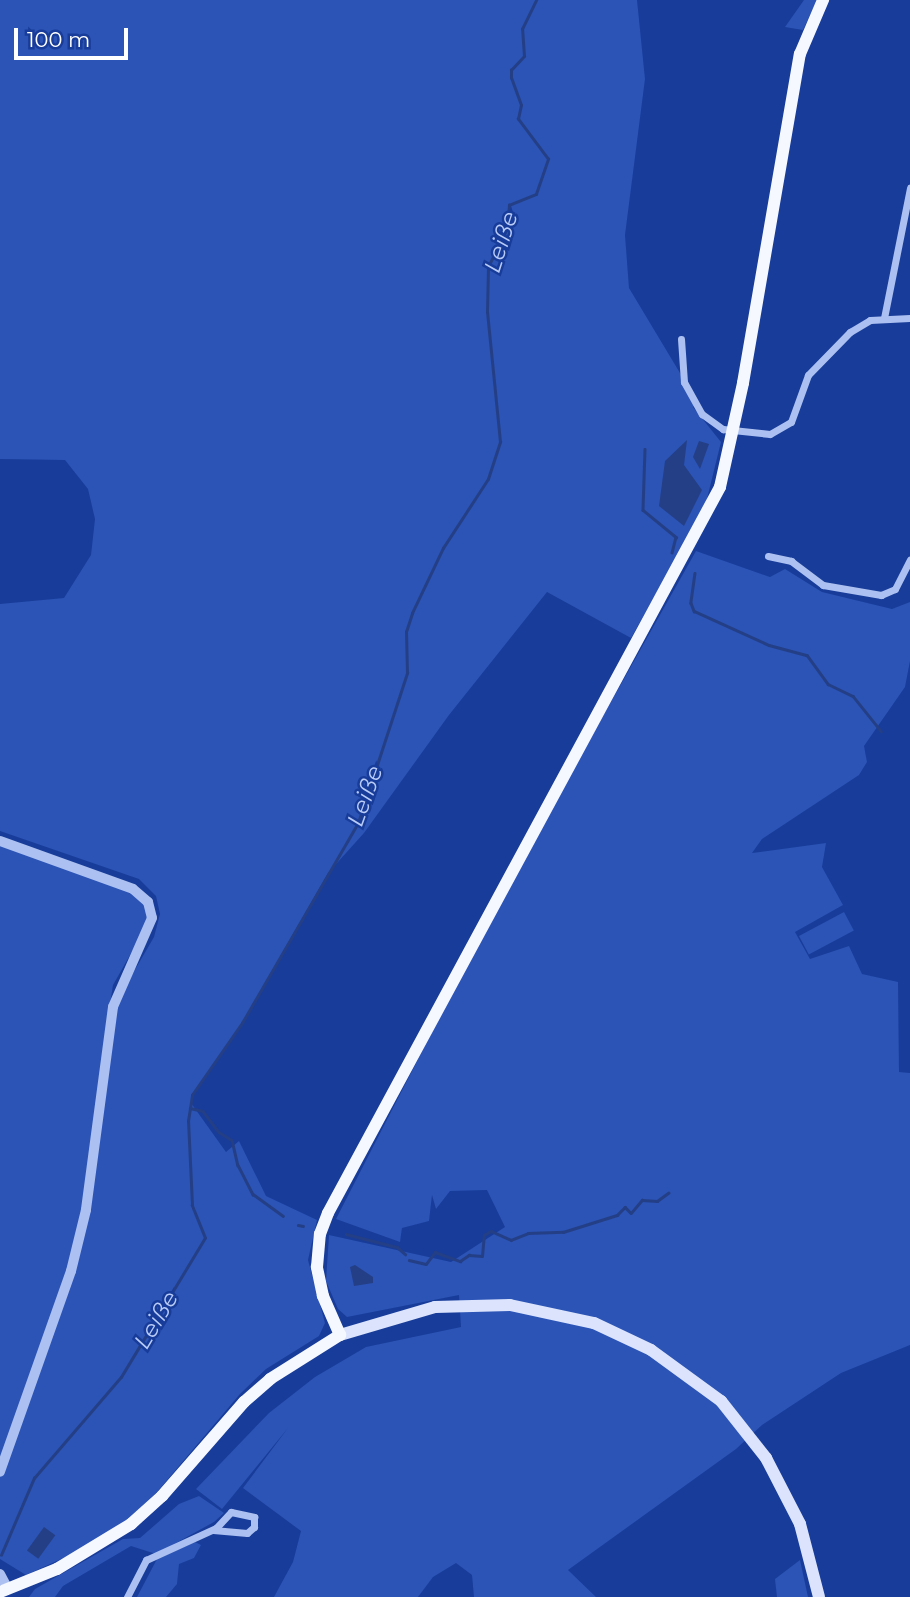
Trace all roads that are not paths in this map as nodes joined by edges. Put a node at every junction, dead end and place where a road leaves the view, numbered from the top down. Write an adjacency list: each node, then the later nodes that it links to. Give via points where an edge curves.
1 (823, 0): 7 (main road, via 800,54)
2 (910, 188): 3 (street)
3 (906, 233): 4 (street)
4 (884, 318): 5 (street); 7 (street, via 850,332 812,370 785,429 770,434)
5 (910, 318)
6 (681, 339): 7 (street, via 681,366 690,398 712,423)
7 (734, 431): 11 (main road, via 720,487 701,528 494,898 324,1223 317,1266 323,1296)
8 (768, 556): 9 (street, via 791,561 823,585 881,595 895,589)
9 (910, 561)
10 (0, 841): 12 (street, via 133,889 148,902 152,918 113,1007 86,1210 71,1271)
11 (340, 1335): 15 (main road, via 270,1379 244,1402 131,1524 72,1561); 17 (main road, via 410,1311 487,1304 554,1312 633,1340 706,1388 751,1437 800,1524)
12 (0, 1472)
13 (213, 1530): 13 (street, via 247,1533 254,1527 254,1517 231,1512); 16 (street, via 146,1560)
14 (0, 1574): 15 (street)
15 (7, 1593)
16 (127, 1597)
17 (819, 1597)

